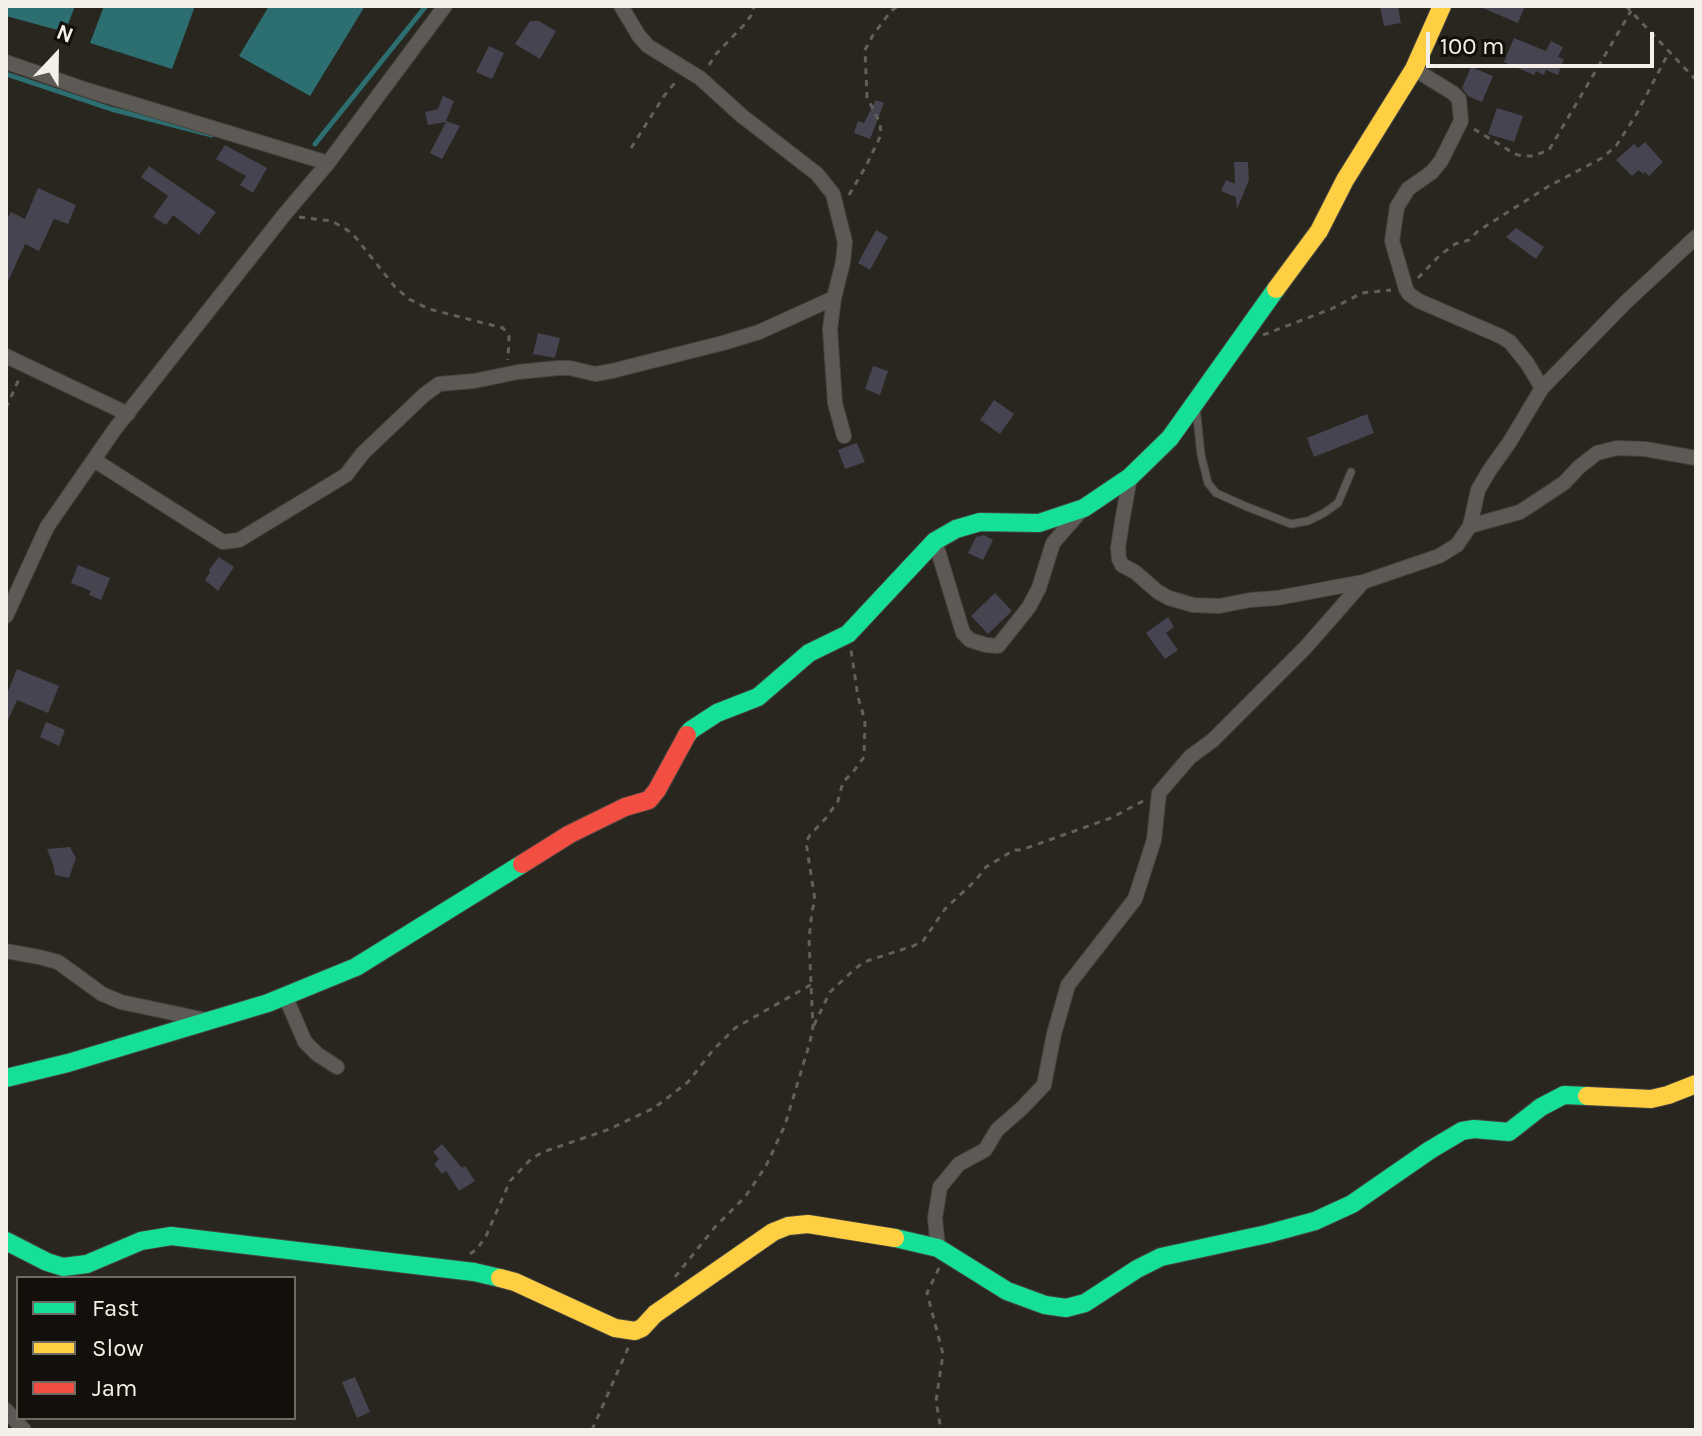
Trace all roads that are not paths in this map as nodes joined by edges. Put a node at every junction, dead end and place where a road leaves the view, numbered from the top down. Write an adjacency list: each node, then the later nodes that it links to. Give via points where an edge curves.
1 (445, 6): 6 (street)
2 (621, 6): 8 (street, via 648,46 695,75 817,174 833,194 845,242)
3 (1442, 6): 5 (street)
4 (6, 62): 6 (street)
5 (1414, 69): 10 (street, via 1459,99 1461,121 1441,161 1408,189 1397,207 1392,241 1406,289 1419,301 1510,342); 11 (street, via 1319,231)
6 (328, 163): 12 (street)
7 (1696, 237): 10 (street)
8 (834, 298): 13 (street, via 832,366); 15 (street, via 759,332 612,371 595,374 570,368 439,384 346,475 239,540 223,542)
9 (6, 356): 12 (street)
10 (1542, 388): 19 (street, via 1478,490)
11 (1195, 401): 16 (lane, via 1201,455 1216,493 1291,524 1308,521 1338,503); 17 (street, via 1170,438)
12 (128, 414): 15 (street)
13 (844, 436)
14 (1696, 458): 19 (street, via 1645,449 1597,453 1520,512)
15 (94, 460): 22 (street)
16 (1351, 472)
17 (1130, 477): 18 (street); 21 (street, via 1119,559 1169,598 1219,606)
18 (1084, 508): 20 (street, via 1039,523 980,522); 20 (street, via 1053,543 1034,598 998,646 970,640 963,633)
19 (1470, 526): 21 (street, via 1457,545 1439,556)
20 (935, 541): 25 (street, via 848,634 809,653 758,697 691,730 649,800 570,834 356,967)
21 (1363, 582): 31 (street, via 1305,648 1159,793 1154,840 1135,899 1068,985 1044,1085 997,1130 985,1150 959,1164 940,1187 935,1218)
22 (13, 583): 23 (street)
23 (6, 616)
24 (6, 951): 26 (street, via 58,962 121,1002)
25 (286, 998): 26 (street); 27 (street, via 305,1042)
26 (211, 1021): 28 (street)
27 (337, 1067)
28 (6, 1078)
29 (1696, 1084): 31 (street, via 1651,1099 1564,1095 1509,1132 1462,1131 1352,1204 1315,1221 1161,1257 1085,1303 1066,1308 1007,1291)
30 (6, 1241): 31 (street, via 63,1267 171,1236 474,1272 515,1282 615,1328 635,1331 743,1252 788,1226 808,1224)
31 (942, 1250)
32 (6, 1410): 33 (street)
33 (24, 1430)

